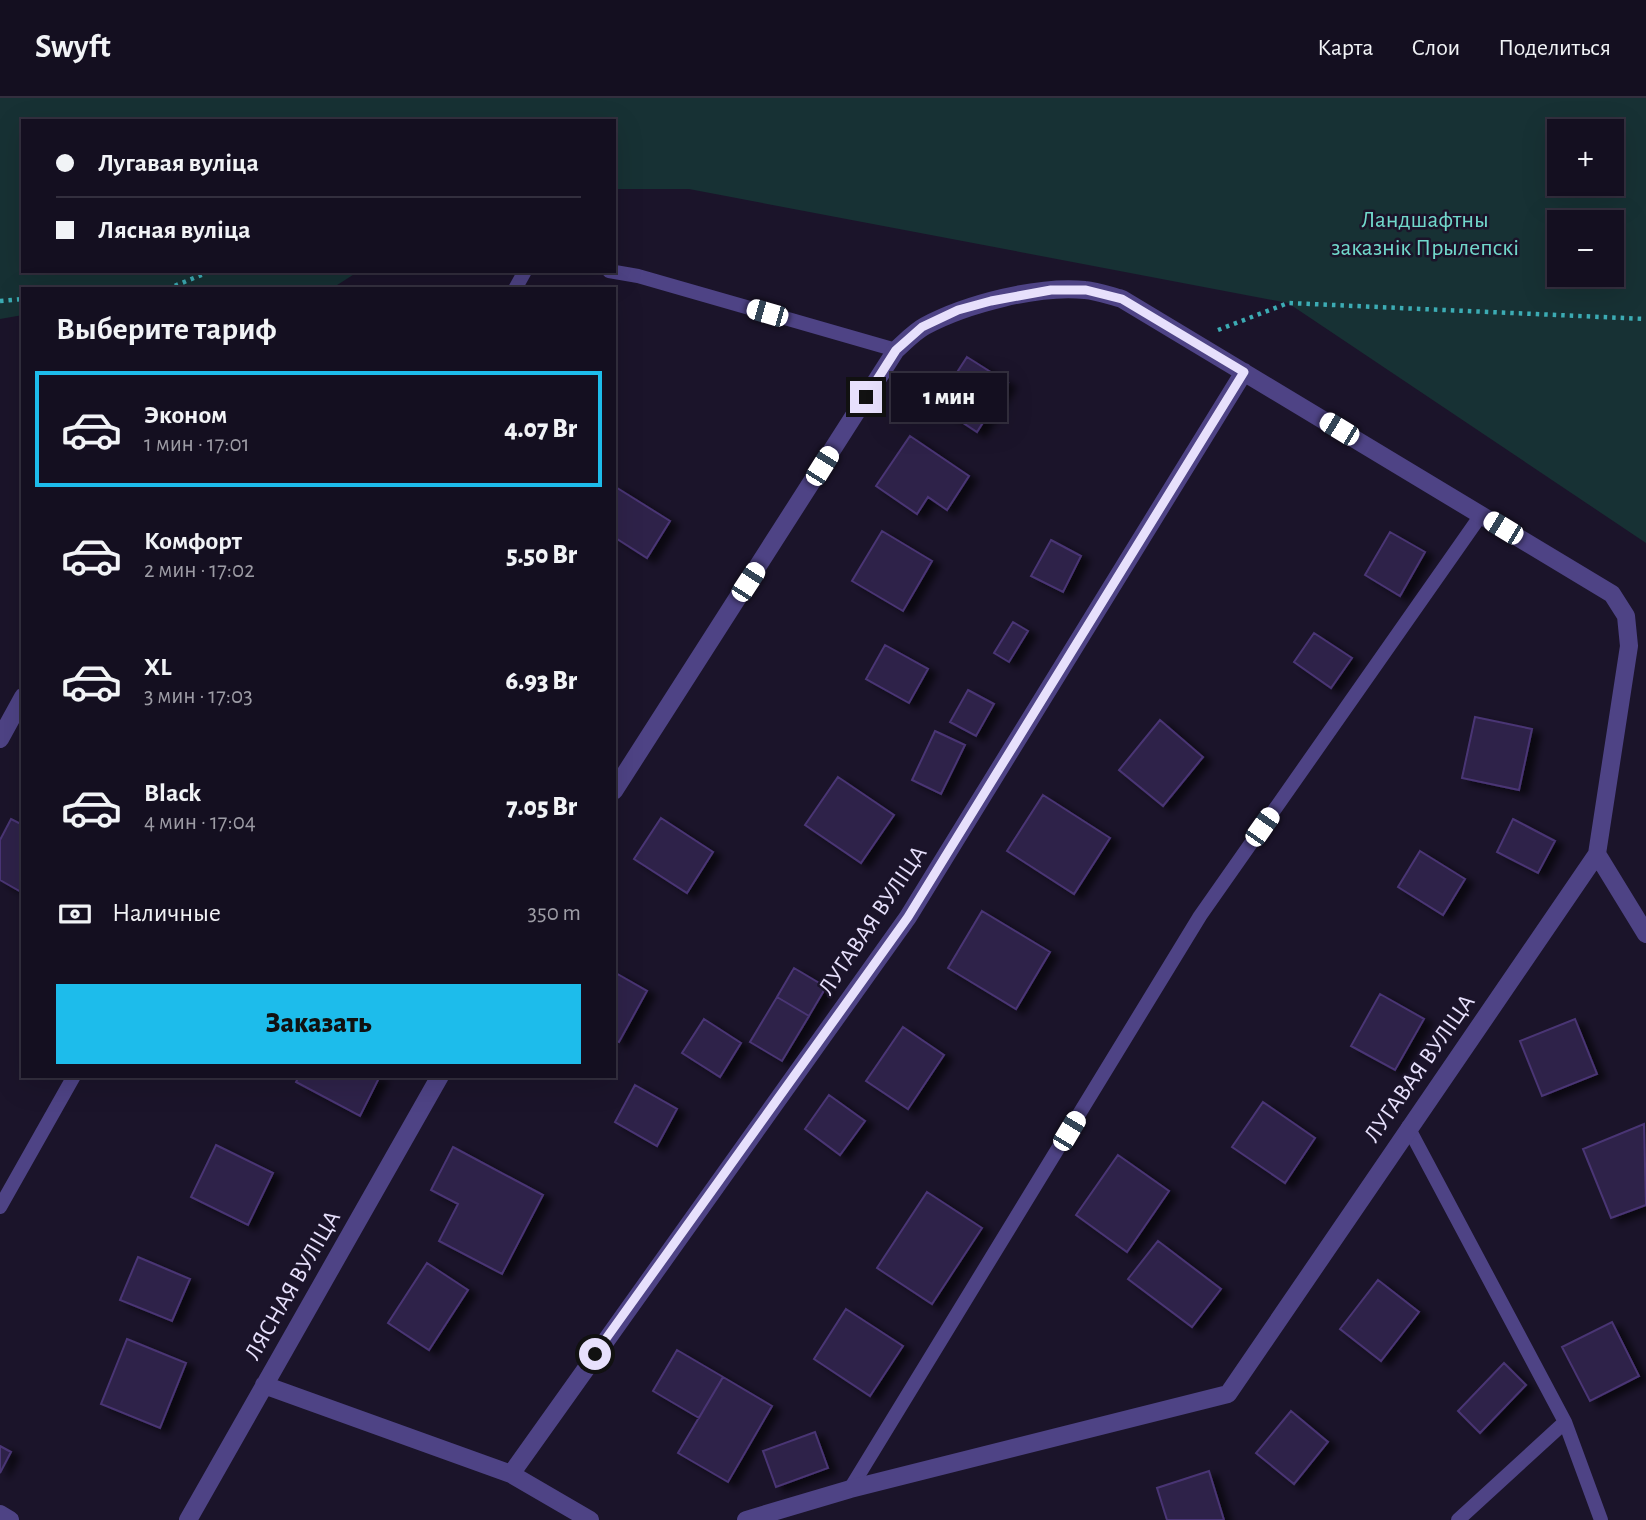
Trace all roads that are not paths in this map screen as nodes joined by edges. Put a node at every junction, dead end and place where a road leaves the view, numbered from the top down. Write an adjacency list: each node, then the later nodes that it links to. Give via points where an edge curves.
1 (616, 272): 2 (lane)
2 (896, 350): 3 (street, via 922,327 958,310 1051,290 1086,290 1122,299); 7 (street)
3 (1244, 372): 4 (street); 16 (street, ЛУГАВАЯ ВУЛІЦА, via 908,917)
4 (1481, 515): 8 (street, via 1612,594 1626,616 1629,646); 17 (lane, via 1199,916)
5 (21, 701): 6 (street)
6 (0, 739)
7 (616, 788)
8 (1597, 854): 9 (street); 12 (street, ЛУГАВАЯ ВУЛІЦА)
9 (1646, 934)
10 (73, 1078): 13 (lane)
11 (439, 1078): 14 (street, ЛЯСНАЯ ВУЛІЦА)
12 (1408, 1127): 15 (lane); 17 (street, ЛУГАВАЯ ВУЛІЦА, via 1228,1394)
13 (0, 1208)
14 (264, 1385): 16 (street); 20 (street, ЛЯСНАЯ ВУЛІЦА)
15 (1565, 1422): 23 (lane); 24 (lane)
16 (511, 1474): 21 (street)
17 (850, 1489): 22 (street, ЛУГАВАЯ ВУЛІЦА)
18 (0, 1514): 19 (street)
19 (10, 1520)
20 (188, 1520)
21 (590, 1520)
22 (746, 1520)
23 (1458, 1520)
24 (1601, 1520)

